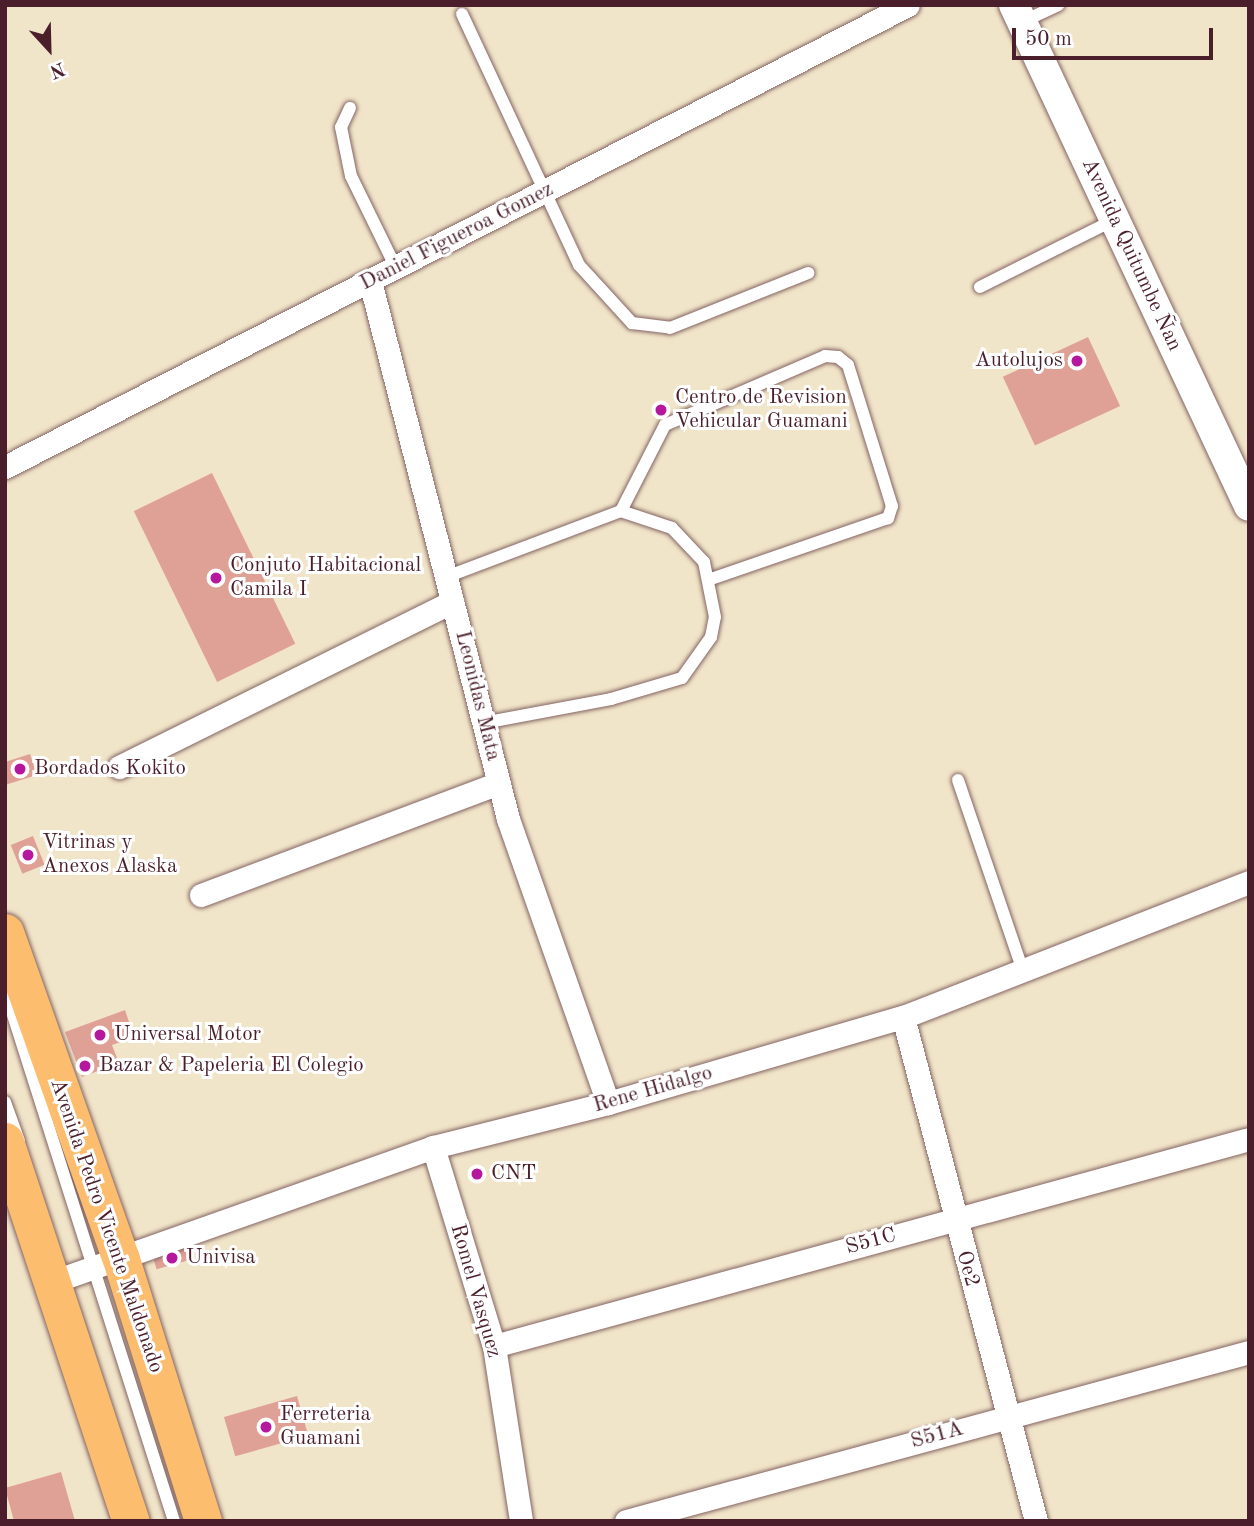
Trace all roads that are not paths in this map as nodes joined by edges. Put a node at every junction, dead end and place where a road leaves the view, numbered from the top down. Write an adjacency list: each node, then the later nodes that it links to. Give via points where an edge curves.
1 (908, 5): 6 (street, Daniel Figueroa Gomez)
2 (1058, 5): 4 (lane)
3 (462, 14): 6 (lane)
4 (1018, 14): 7 (street, Avenida Quitumbe Ñan)
5 (350, 108): 8 (lane, via 341,127 351,176)
6 (543, 193): 8 (street, Daniel Figueroa Gomez); 9 (lane, via 579,265 632,323 670,328)
7 (1115, 220): 11 (lane); 13 (street, Avenida Quitumbe Ñan)
8 (396, 268): 10 (street, Daniel Figueroa Gomez)
9 (808, 273)
10 (370, 281): 12 (street, Daniel Figueroa Gomez); 15 (street, Leonidas Mata)
11 (980, 287)
12 (5, 467)
13 (1249, 506)
14 (621, 512): 15 (lane); 16 (lane, via 672,528 704,562); 16 (lane, via 665,425 825,356 848,365 892,506 888,518)
15 (446, 577): 17 (street, Leonidas Mata)
16 (708, 580): 18 (lane, via 715,617 711,637 682,678 611,699)
17 (452, 602): 18 (street, Leonidas Mata); 19 (street)
18 (483, 723): 21 (street, Leonidas Mata)
19 (120, 767)
20 (958, 780): 25 (lane)
21 (499, 783): 23 (street); 29 (street, Leonidas Mata)
22 (1249, 882): 25 (street, Rene Hidalgo)
23 (201, 895)
24 (5, 932): 34 (main road, Avenida Pedro Vicente Maldonado)
25 (1023, 971): 27 (street, Rene Hidalgo)
26 (5, 990): 34 (lane)
27 (903, 1017): 29 (street, Rene Hidalgo); 33 (street, Oe2)
28 (5, 1102): 35 (lane)
29 (608, 1103): 32 (street, Rene Hidalgo)
30 (1249, 1139): 33 (street, S51C)
31 (5, 1141): 35 (main road)
32 (433, 1147): 34 (street, Rene Hidalgo); 36 (street, Romel Vasquez)
33 (953, 1220): 36 (street, S51C); 39 (street, Oe2)
34 (108, 1261): 35 (street, Rene Hidalgo); 41 (lane); 42 (main road, Avenida Pedro Vicente Maldonado)
35 (59, 1279): 38 (lane); 40 (main road)
36 (494, 1346): 43 (street, Romel Vasquez)
37 (1249, 1352): 39 (street, S51A)
38 (100, 1380)
39 (1008, 1417): 44 (street, S51A); 45 (street, Oe2)
40 (131, 1521)
41 (174, 1521)
42 (203, 1521)
43 (521, 1521)
44 (626, 1521)
45 (1036, 1521)

